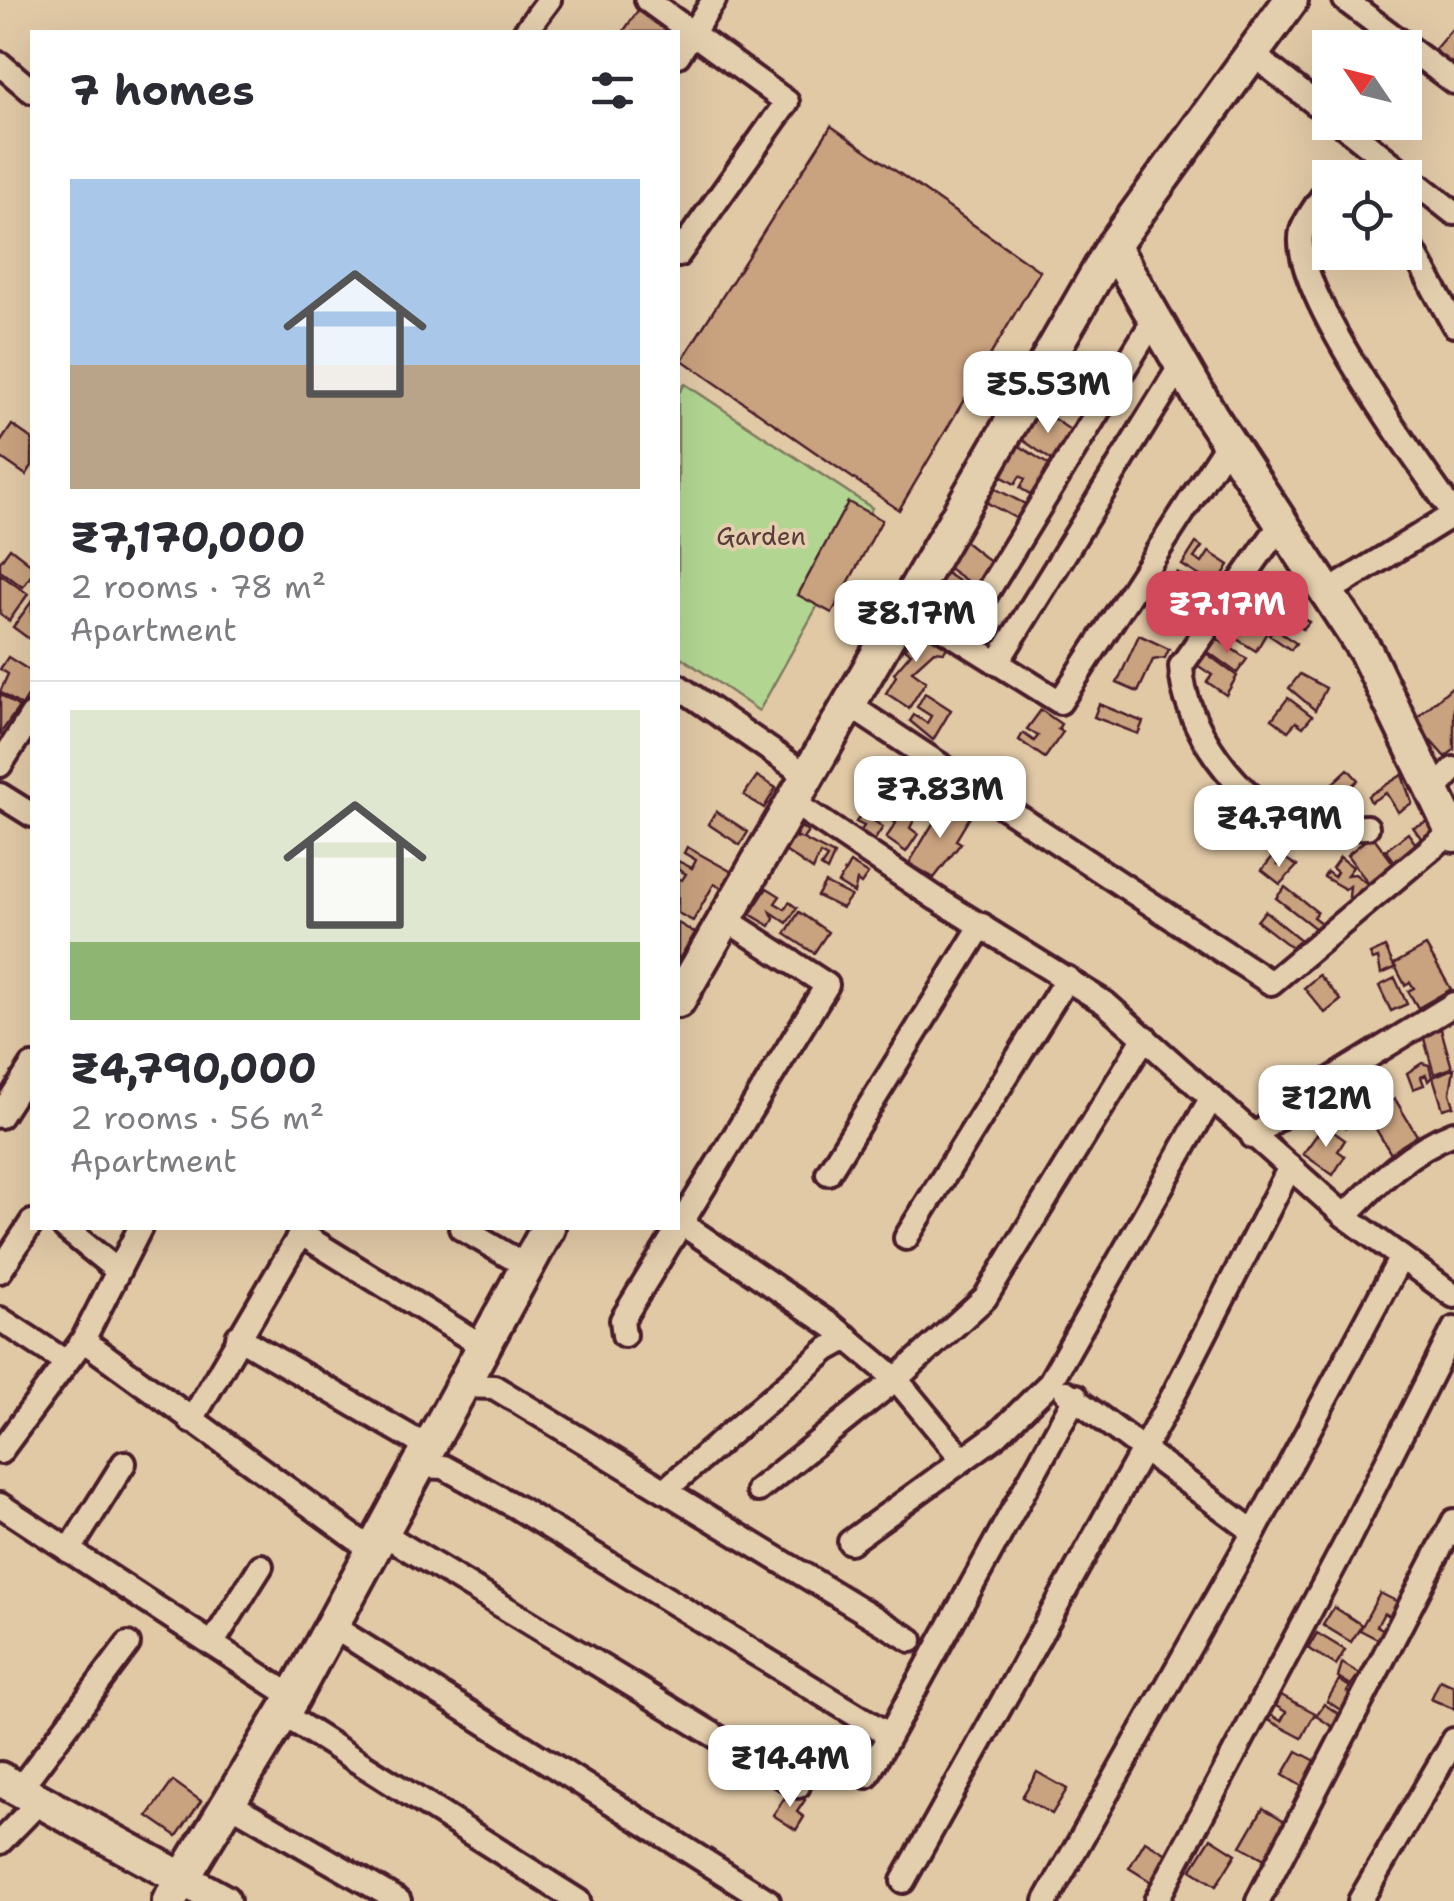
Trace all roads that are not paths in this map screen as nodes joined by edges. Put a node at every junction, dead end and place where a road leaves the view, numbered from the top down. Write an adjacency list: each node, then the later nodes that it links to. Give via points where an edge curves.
1 (549, 0): 6 (street)
2 (647, 0): 7 (street)
3 (714, 0): 7 (street)
4 (1291, 0): 9 (street)
5 (1345, 0): 11 (street)
6 (526, 30)
7 (692, 33): 8 (street); 20 (street, via 787,102)
8 (680, 52)
9 (1251, 53): 13 (street); 19 (street)
10 (1, 66): 12 (street)
11 (1454, 82)
12 (30, 89)
13 (1312, 101)
14 (1359, 140): 15 (street)
15 (1381, 160)
16 (1422, 191): 17 (street)
17 (1454, 213)
18 (1312, 216): 27 (street, via 1302,233 1307,278 1388,418 1454,514)
19 (1113, 246): 22 (street); 28 (street)
20 (680, 252)
21 (1422, 267): 23 (street)
22 (1154, 318): 24 (street); 29 (street)
23 (1454, 325)
24 (1182, 365): 25 (street); 30 (street)
25 (1230, 441): 26 (street); 30 (street, via 1060,702)
26 (1283, 522): 27 (street); 39 (street, via 1181,666 1182,694 1197,726 1255,798 1298,826)
27 (1328, 592): 35 (street)
28 (908, 607): 29 (street); 32 (street)
29 (958, 638): 30 (street)
30 (997, 663)
31 (680, 688): 36 (street)
32 (849, 705): 36 (street); 40 (street, via 1270,983)
33 (30, 718): 34 (street)
34 (0, 765)
35 (1444, 780): 40 (street)
36 (799, 788): 41 (street); 42 (street)
37 (0, 795): 38 (street)
38 (30, 813)
39 (1367, 827)
40 (1453, 833)
41 (724, 918): 44 (street); 55 (street, via 827,985)
42 (982, 926): 43 (street); 53 (street)
43 (1066, 978): 46 (street); 63 (street)
44 (680, 996)
45 (1454, 1004): 51 (street, via 1317,1088)
46 (1145, 1037): 48 (street); 77 (street, via 986,1298)
47 (30, 1069): 49 (street)
48 (1212, 1097): 51 (street); 78 (street)
49 (0, 1116)
50 (1454, 1132): 54 (street, via 1388,1172)
51 (1254, 1137): 52 (street)
52 (1290, 1167): 54 (street); 82 (street)
53 (828, 1173)
54 (1345, 1216): 64 (street)
55 (680, 1222): 73 (street)
56 (30, 1225): 67 (street)
57 (67, 1230): 66 (street)
58 (139, 1230): 66 (street)
59 (302, 1230): 72 (street); 75 (street)
60 (464, 1230): 65 (street)
61 (547, 1230): 65 (street)
62 (675, 1230): 71 (street, via 622,1320)
63 (906, 1238)
64 (1400, 1258): 68 (street); 91 (street)
65 (526, 1266): 75 (street)
66 (118, 1271): 74 (street)
67 (0, 1272)
68 (1454, 1296)
69 (0, 1319): 76 (street)
70 (1454, 1329): 116 (street)
71 (624, 1335)
72 (238, 1338): 81 (street); 84 (street)
73 (848, 1338): 77 (street); 87 (street)
74 (83, 1340): 76 (street); 81 (street)
75 (484, 1347): 79 (street)
76 (66, 1362): 83 (street)
77 (896, 1379): 85 (street); 88 (street)
78 (1049, 1384): 80 (street); 85 (street)
79 (462, 1386): 84 (street); 87 (street, via 494,1387)
80 (1076, 1396): 82 (street); 101 (street)
81 (191, 1421): 92 (street)
82 (1144, 1447): 91 (street); 108 (street)
83 (0, 1452)
84 (424, 1457): 92 (street); 101 (street)
85 (963, 1460): 93 (street)
86 (124, 1462): 94 (street)
87 (664, 1490): 97 (street)
88 (758, 1490)
89 (0, 1505): 94 (street)
90 (1454, 1521): 117 (street)
91 (1254, 1532): 115 (street)
92 (378, 1542): 96 (street); 104 (street)
93 (850, 1542)
94 (69, 1550): 99 (street)
95 (261, 1566): 99 (street)
96 (332, 1626): 100 (street); 114 (street)
97 (910, 1640)
98 (128, 1644): 105 (street)
99 (212, 1644): 100 (street)
100 (288, 1706): 106 (street); 110 (street)
101 (889, 1735): 103 (street)
102 (1454, 1740): 118 (street)
103 (867, 1776)
104 (798, 1786)
105 (19, 1790): 107 (street); 109 (street)
106 (230, 1803): 109 (street); 112 (street)
107 (0, 1842)
108 (903, 1881)
109 (176, 1890): 111 (street)
110 (578, 1900): 113 (street)
111 (223, 1901)
112 (399, 1901)
113 (596, 1901)
114 (768, 1901)
115 (1046, 1901)
116 (1156, 1901)
117 (1258, 1901)
118 (1360, 1901)

